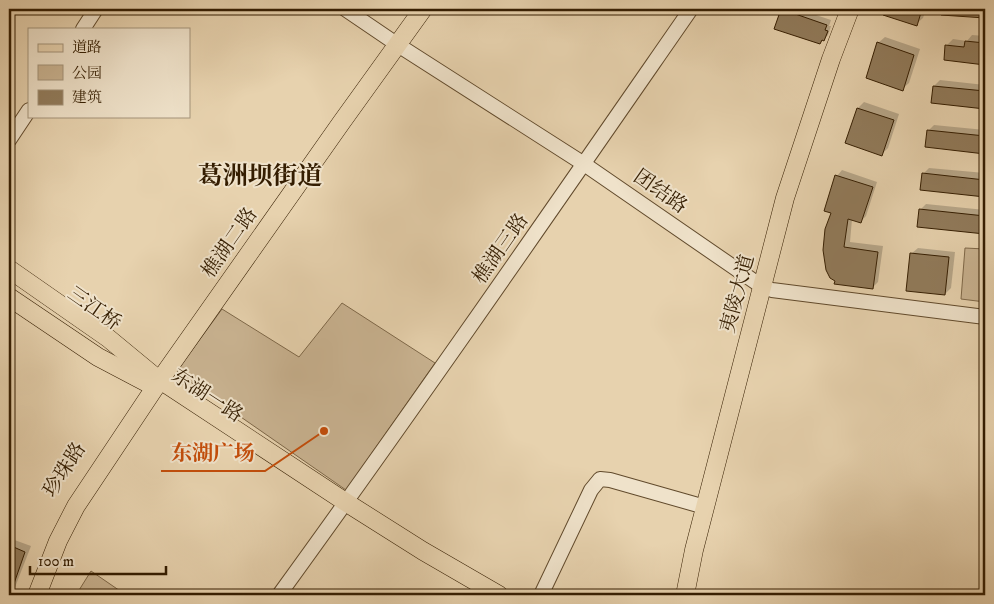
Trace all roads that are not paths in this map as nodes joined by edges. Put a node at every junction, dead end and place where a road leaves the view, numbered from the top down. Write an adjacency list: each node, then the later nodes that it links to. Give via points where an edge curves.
1 (96, 9): 9 (street)
2 (345, 9): 10 (street, 团结路)
3 (356, 9): 10 (street, 团结路)
4 (413, 9): 10 (main road, 樵湖二路)
5 (423, 9): 10 (main road, 樵湖二路)
6 (691, 9): 13 (street, 樵湖三路)
7 (850, 9): 16 (main road, 夷陵大道, via 785,198)
8 (861, 9): 16 (main road, 夷陵大道, via 813,138)
9 (84, 28)
10 (396, 40): 13 (street, 团结路); 21 (main road, 樵湖二路, via 334,118)
11 (28, 112): 12 (street)
12 (9, 140)
13 (586, 162): 16 (street, 团结路); 22 (street, 樵湖三路)
14 (9, 269): 21 (main road, via 108,338)
15 (9, 276): 21 (main road, 三江桥)
16 (767, 285): 19 (street, 团结路); 20 (street, 团结路); 23 (main road, 夷陵大道); 31 (main road, 夷陵大道, via 704,552)
17 (9, 287): 21 (main road, 三江桥)
18 (9, 297): 21 (main road, 东湖一路, via 98,357)
19 (985, 310)
20 (985, 317)
21 (155, 382): 22 (main road); 24 (main road, 珍珠路, via 68,502 50,537); 25 (main road, 珍珠路, via 76,506 58,541)
22 (344, 507): 26 (street, 樵湖三路); 27 (main road); 28 (main road)
23 (705, 507): 29 (street, via 600,479 591,490); 30 (main road, 夷陵大道)
24 (28, 595)
25 (38, 595)
26 (279, 595)
27 (482, 595)
28 (499, 595)
29 (541, 595)
30 (685, 595)
31 (697, 595)

